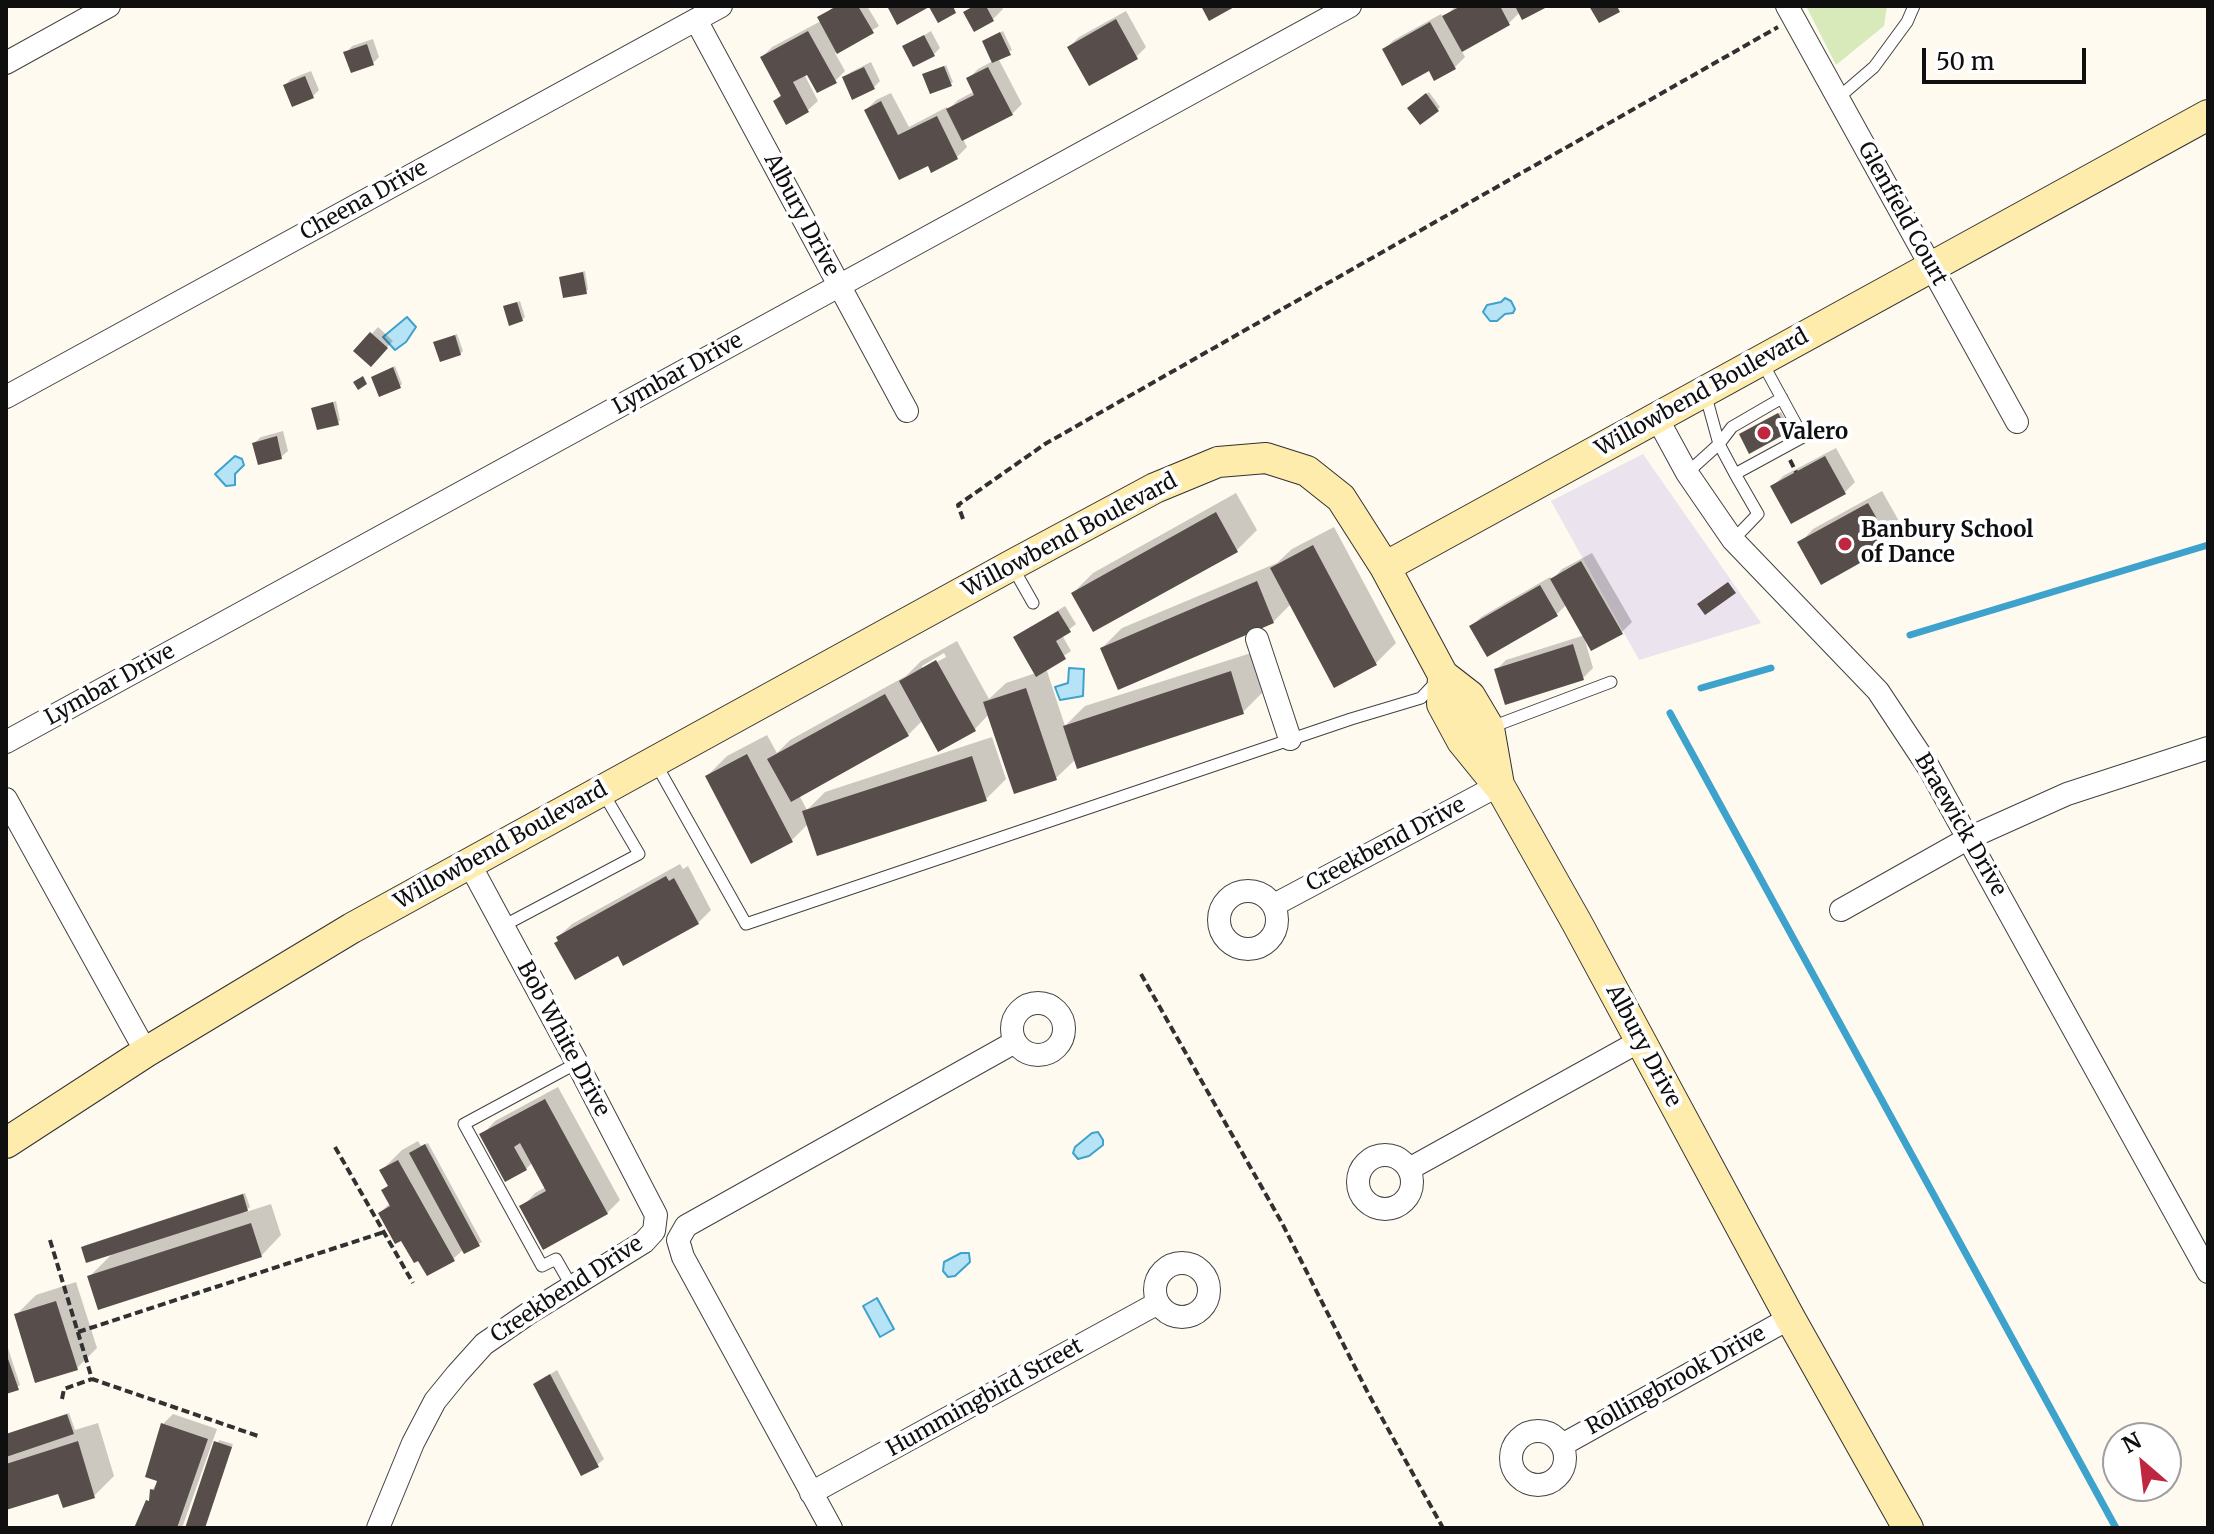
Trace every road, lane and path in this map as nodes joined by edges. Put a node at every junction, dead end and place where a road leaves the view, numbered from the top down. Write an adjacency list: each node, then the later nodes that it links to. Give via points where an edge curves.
1 (109, 6): 7 (street)
2 (721, 6): 6 (street, Cheena Drive)
3 (1350, 6): 11 (street, Lymbar Drive)
4 (1914, 6): 8 (lane, via 1874,67)
5 (1790, 12): 8 (street, Glenfield Court); 22 (path, via 1045,444 958,505)
6 (696, 20): 11 (street, Albury Drive); 14 (street, Cheena Drive)
7 (6, 63)
8 (1838, 98): 10 (street, Glenfield Court)
9 (2208, 115): 10 (street, Willowbend Boulevard)
10 (1931, 267): 12 (street, Willowbend Boulevard); 18 (street, Glenfield Court)
11 (839, 286): 16 (street, Albury Drive); 32 (street, Lymbar Drive)
12 (1761, 361): 13 (street, Willowbend Boulevard); 15 (lane)
13 (1704, 392): 17 (street, Willowbend Boulevard); 19 (lane)
14 (6, 397)
15 (1782, 398): 19 (lane, via 1732,427); 21 (lane, via 1803,437)
16 (907, 411)
17 (1657, 418): 20 (street, Braewick Drive); 25 (street, Willowbend Boulevard)
18 (2017, 422)
19 (1719, 444): 20 (lane); 21 (lane)
20 (1687, 473): 23 (street, Braewick Drive)
21 (1735, 474): 23 (lane, via 1758,514)
22 (963, 519)
23 (1733, 540): 38 (street, Braewick Drive, via 1878,691)
24 (1012, 565): 25 (street, Willowbend Boulevard, via 1155,488 1218,462 1266,458 1307,471 1341,498); 26 (lane); 34 (street, Willowbend Boulevard)
25 (1385, 567): 28 (street, Albury Drive)
26 (1033, 603)
27 (1257, 639): 31 (street)
28 (1443, 675): 30 (street, Albury Drive, via 1466,691); 31 (lane, via 1421,698); 35 (street, via 1442,704 1462,741)
29 (1611, 682): 30 (lane)
30 (1489, 728): 35 (street, Albury Drive)
31 (1290, 739): 34 (lane, via 746,924)
32 (6, 742)
33 (2208, 748): 38 (street, via 2067,794)
34 (654, 761): 36 (street, Willowbend Boulevard)
35 (1499, 785): 40 (street, Creekbend Drive); 44 (street, Albury Drive)
36 (602, 790): 39 (street, Willowbend Boulevard); 42 (lane, via 639,854)
37 (6, 799): 46 (street)
38 (1969, 838): 41 (street); 54 (street, Braewick Drive)
39 (469, 863): 42 (street, Bob White Drive); 46 (street, Willowbend Boulevard)
40 (1274, 905)
41 (1841, 910)
42 (503, 926): 47 (street, Bob White Drive)
43 (1141, 974): 67 (path, via 1275,1210)
44 (1640, 1041): 50 (street); 58 (street, Albury Drive)
45 (1015, 1042): 64 (street, via 686,1226 678,1240)
46 (146, 1052): 48 (street, Willowbend Boulevard)
47 (577, 1063): 51 (street, Bob White Drive); 56 (lane, via 464,1124 542,1266 556,1259)
48 (6, 1143)
49 (335, 1147): 52 (path)
50 (1409, 1169)
51 (656, 1215): 56 (street, Creekbend Drive, via 654,1231 644,1242)
52 (384, 1232): 55 (path); 59 (path)
53 (50, 1240): 59 (path)
54 (2208, 1272)
55 (413, 1283)
56 (572, 1287): 65 (street, Creekbend Drive, via 484,1344 435,1401)
57 (1158, 1303): 64 (street, Hummingbird Street)
58 (1790, 1318): 63 (street, Rollingbrook Drive); 68 (street, Albury Drive)
59 (78, 1332): 60 (path)
60 (92, 1379): 61 (path, via 64,1389); 62 (path)
61 (62, 1399)
62 (258, 1436)
63 (1562, 1445)
64 (811, 1493): 66 (street)
65 (378, 1528)
66 (831, 1528)
67 (1443, 1528)
68 (1908, 1528)

